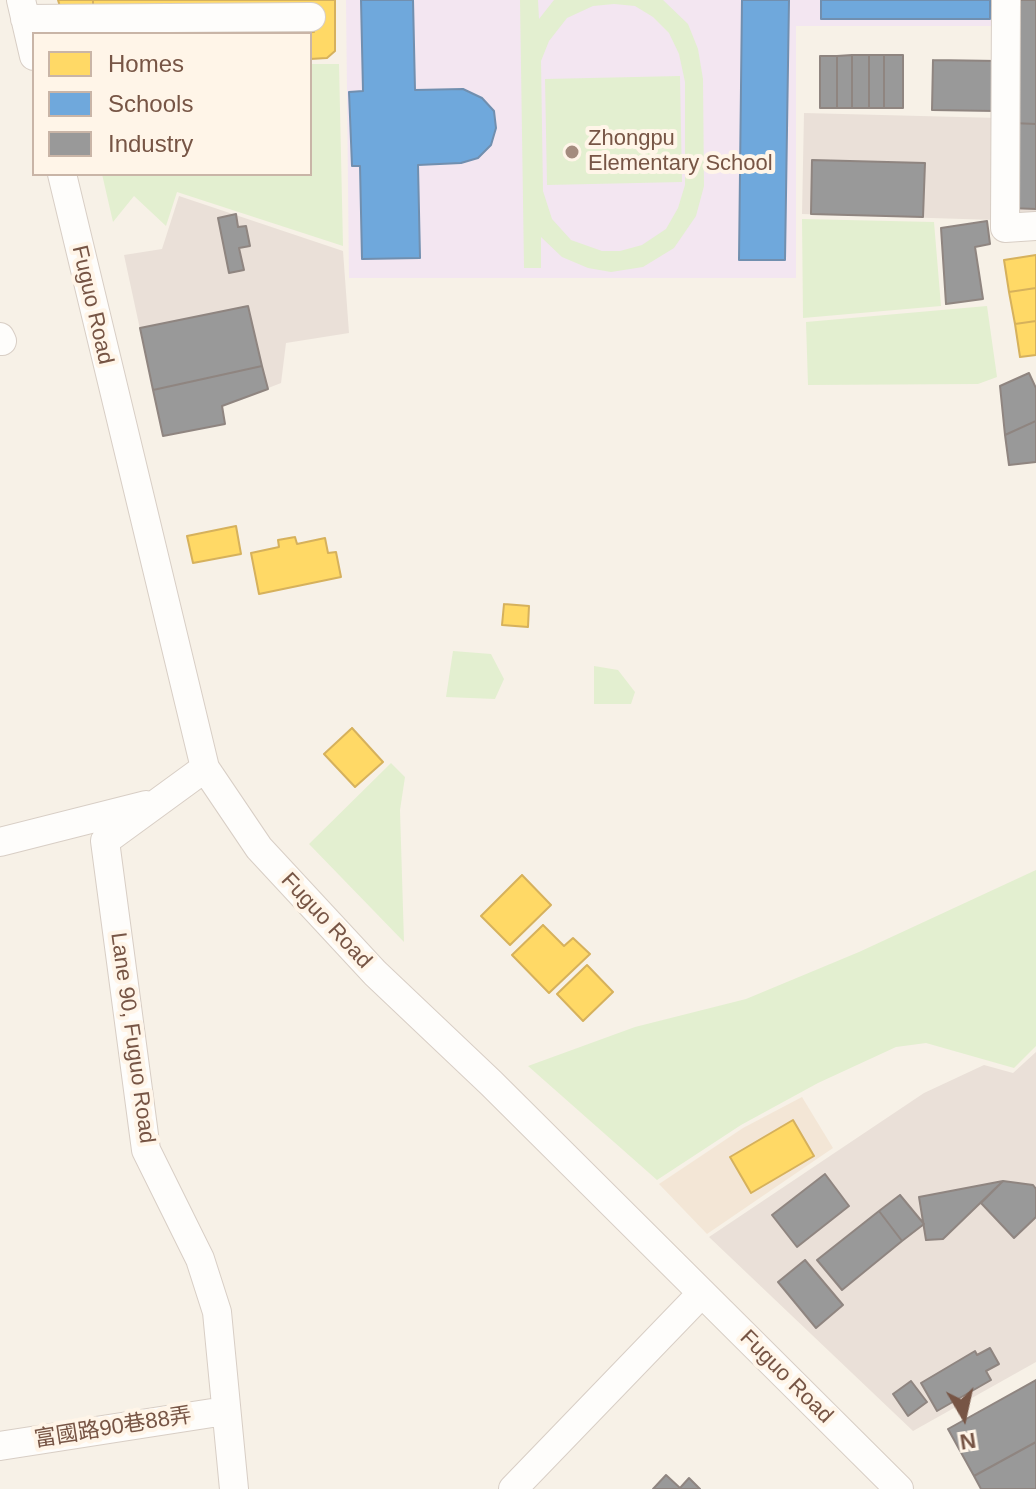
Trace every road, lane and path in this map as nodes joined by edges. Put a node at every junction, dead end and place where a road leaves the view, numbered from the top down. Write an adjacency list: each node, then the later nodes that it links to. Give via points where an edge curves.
1 (1006, 0): 6 (street, via 1005,228)
2 (23, 10): 3 (street); 4 (street)
3 (311, 17)
4 (32, 48)
5 (62, 176): 7 (street, Fuguo Road)
6 (1036, 226)
7 (205, 768): 8 (street, Lane 90, Fuguo Road); 10 (street, Fuguo Road, via 259,848 375,973)
8 (158, 802): 9 (street); 11 (street, Lane 90, Fuguo Road, via 105,841 146,1150 200,1259 217,1312)
9 (0, 842)
10 (702, 1293): 14 (street); 15 (street, Fuguo Road)
11 (225, 1411): 12 (street, 富國路90巷88弄); 13 (street, Lane 90, Fuguo Road)
12 (0, 1446)
13 (234, 1489)
14 (513, 1489)
15 (899, 1489)

